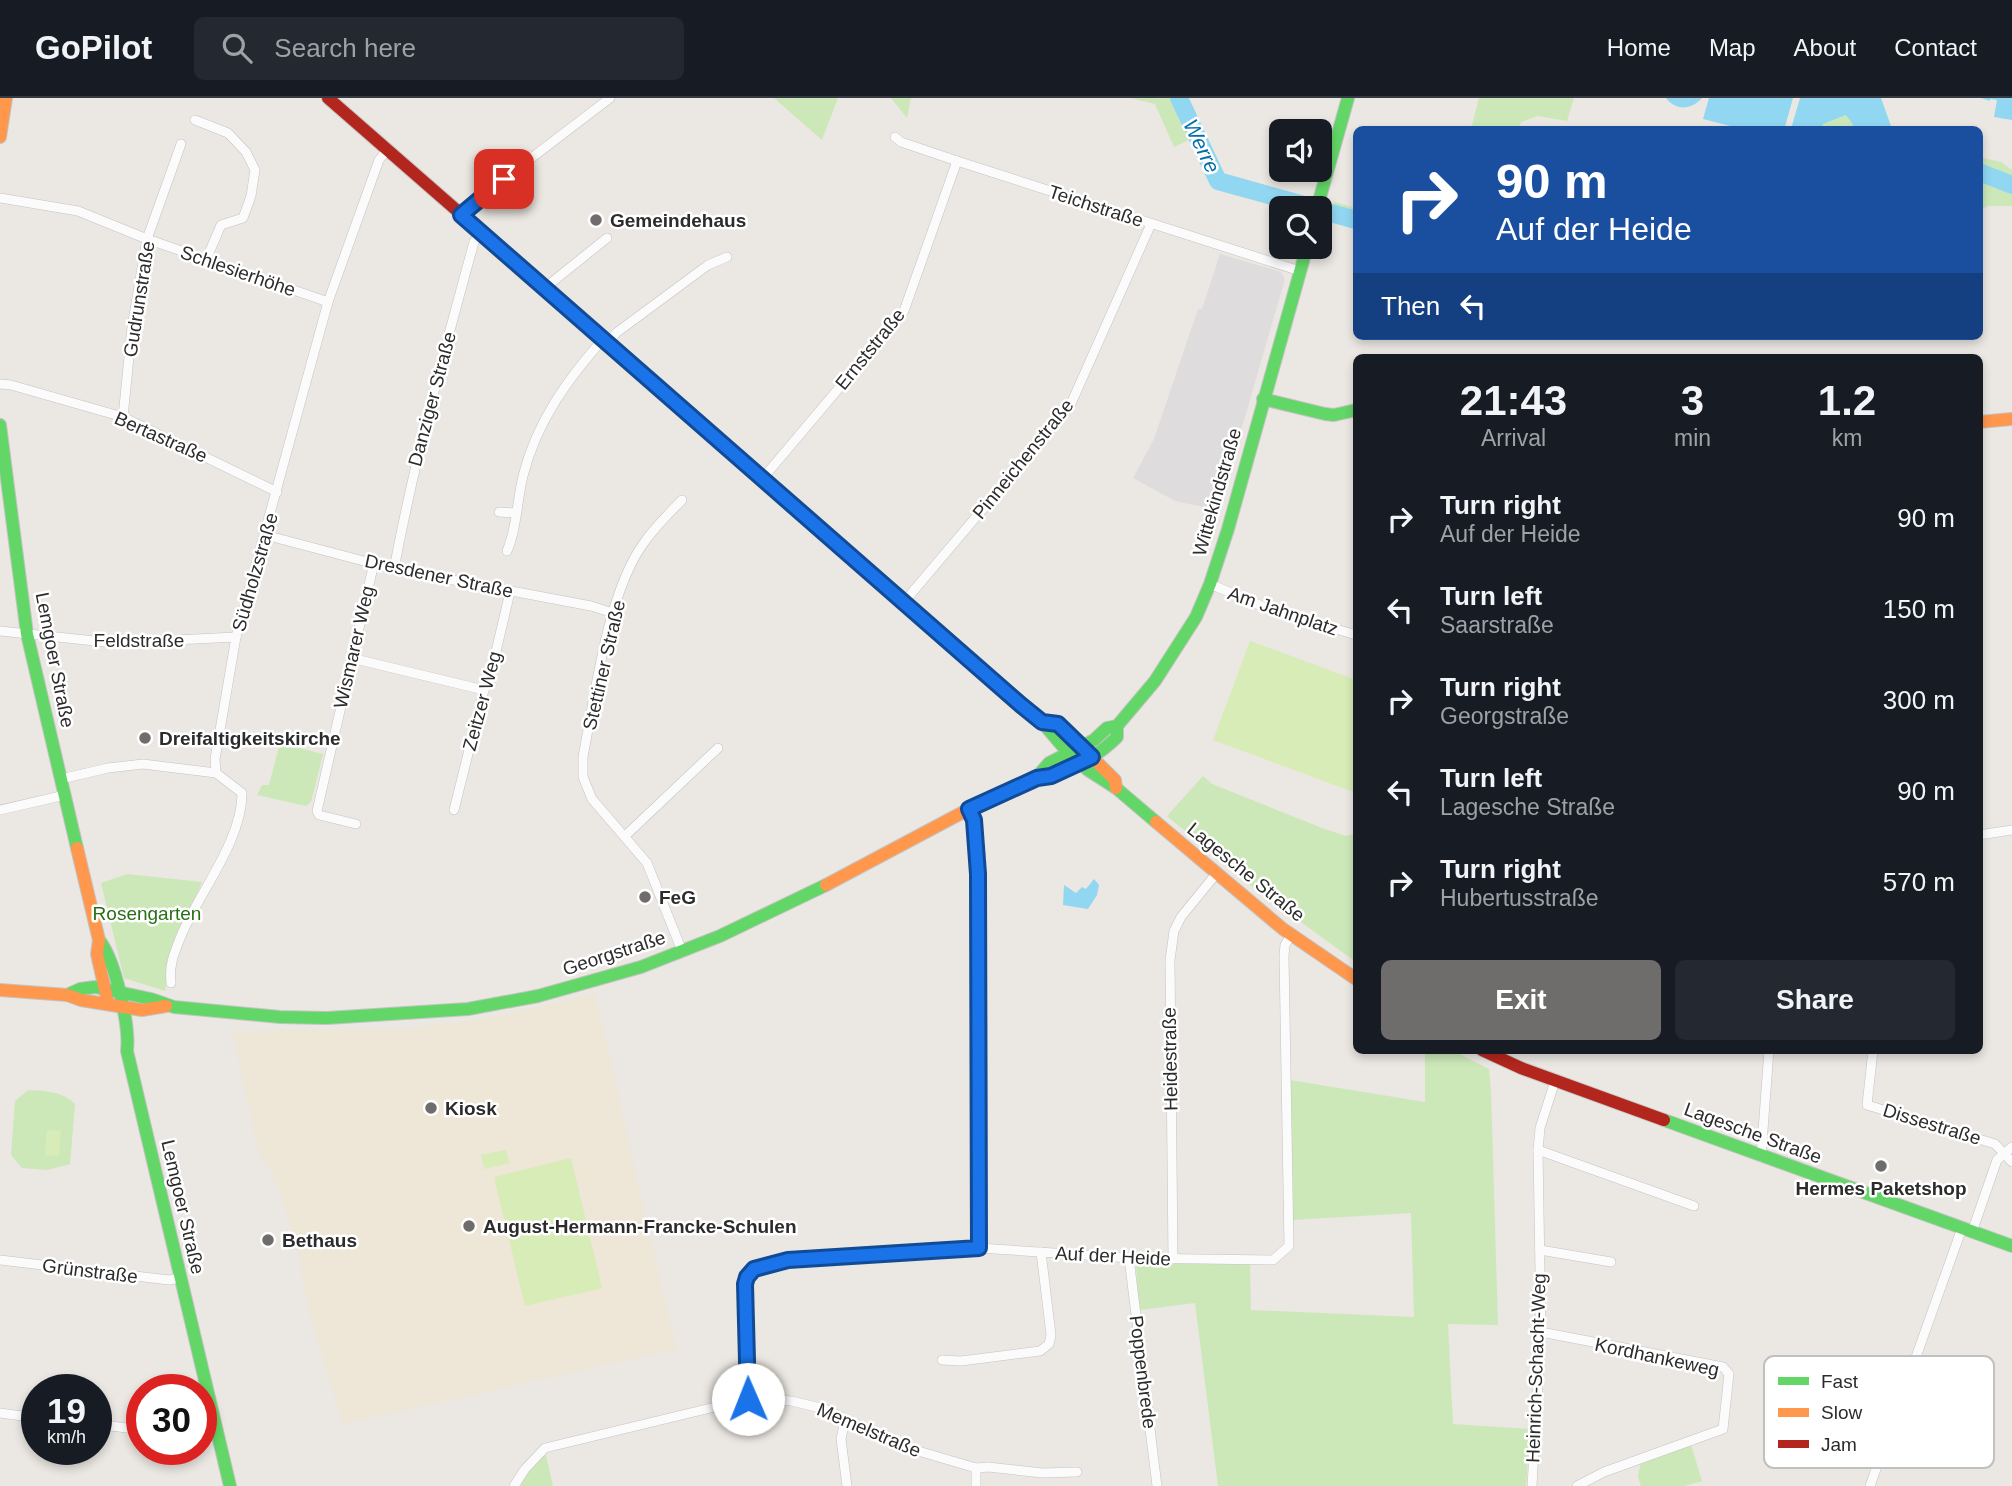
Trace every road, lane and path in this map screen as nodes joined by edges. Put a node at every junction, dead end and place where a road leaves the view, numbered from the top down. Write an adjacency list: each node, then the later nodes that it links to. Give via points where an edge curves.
1 (6, 98): 6 (street)
2 (328, 98): 9 (street, Lagesche Straße)
3 (610, 98): 13 (street)
4 (1348, 98): 11 (street)
5 (195, 120): 20 (street, via 228,134 246,152 255,170 243,218 221,225)
6 (0, 136)
7 (895, 137): 10 (street, Teichstraße)
8 (181, 144): 17 (street, Gudrunstraße)
9 (387, 150): 13 (street, Lagesche Straße); 23 (street, Südholzstraße, via 379,160)
10 (957, 162): 14 (street, Teichstraße); 32 (street, Ernststraße, via 904,311)
11 (1320, 196)
12 (0, 198): 17 (street, Schlesierhöhe, via 78,211)
13 (461, 215): 15 (street, Lagesche Straße)
14 (1151, 224): 21 (street, Teichstraße); 43 (street, Pinneichenstraße, via 1070,407)
15 (482, 232): 22 (street, Lagesche Straße); 40 (street, Danziger Straße, via 474,242 431,401)
16 (607, 238): 22 (street)
17 (147, 239): 20 (street, Schlesierhöhe); 28 (street, Gudrunstraße, via 132,327)
18 (727, 257): 24 (street, via 708,265)
19 (1304, 259): 21 (street, Wittekindstraße)
20 (206, 260): 23 (street, Schlesierhöhe)
21 (1300, 271): 26 (street, Wittekindstraße)
22 (546, 288): 24 (street, Lagesche Straße)
23 (328, 302): 33 (street, Südholzstraße)
24 (606, 340): 32 (street, Lagesche Straße); 36 (street, via 557,396 543,421)
25 (0, 384): 28 (street, Bertastraße)
26 (1263, 399): 27 (street, via 1325,414); 41 (street, Wittekindstraße)
27 (1353, 411)
28 (124, 417): 33 (street, Bertastraße)
29 (2012, 419): 30 (street)
30 (1983, 422)
31 (0, 425): 46 (street, Lemgoer Straße)
32 (763, 478): 43 (street, Lagesche Straße)
33 (277, 492): 37 (street, Südholzstraße)
34 (682, 500): 44 (street, Stettiner Straße, via 642,546)
35 (499, 512): 36 (street)
36 (515, 513): 38 (street)
37 (265, 535): 39 (street, Dresdener Straße); 48 (street, Südholzstraße)
38 (507, 551)
39 (374, 563): 40 (street, Dresdener Straße); 49 (street, Wismarer Weg)
40 (394, 569): 42 (street, Dresdener Straße)
41 (1210, 584): 47 (street, Am Jahnplatz, via 1269,609); 52 (street, Wittekindstraße, via 1196,617 1155,681)
42 (510, 592): 44 (street, Dresdener Straße); 50 (street, Zeitzer Weg)
43 (904, 602): 51 (street, Lagesche Straße)
44 (613, 613): 67 (street, Stettiner Straße, via 583,757 583,777 592,799)
45 (0, 631): 46 (street, Feldstraße)
46 (27, 634): 48 (street, Feldstraße, via 114,643); 59 (street, Lemgoer Straße)
47 (1353, 634)
48 (236, 637): 57 (street, Südholzstraße)
49 (351, 657): 50 (street); 64 (street, Wismarer Weg, via 317,811)
50 (484, 690): 63 (street, Zeitzer Weg)
51 (1042, 722): 53 (street, Lagesche Straße, via 1058,724); 55 (street, Lagesche Straße)
52 (1117, 726): 53 (street, Wittekindstraße); 56 (street, Wittekindstraße, via 1116,737)
53 (1082, 747): 55 (street, Wittekindstraße); 56 (street, Lagesche Straße)
54 (718, 748): 67 (street)
55 (1069, 752): 56 (street, Lagesche Straße); 58 (street, Georgstraße, via 1044,766)
56 (1086, 760): 58 (street, Georgstraße); 68 (street, Lagesche Straße, via 1115,780 1116,788)
57 (216, 773): 59 (street, via 143,764); 73 (street, via 242,793 242,812 183,931 169,967)
58 (1037, 778): 61 (street, Georgstraße)
59 (61, 779): 60 (street, Lemgoer Straße)
60 (65, 795): 62 (street); 70 (street, Lemgoer Straße)
61 (969, 809): 71 (street, Georgstraße, via 802,898); 93 (street, via 978,874)
62 (0, 810)
63 (454, 810)
64 (356, 824)
65 (2012, 830): 66 (street)
66 (1983, 834)
67 (625, 836): 71 (street, Stettiner Straße, via 647,863)
68 (1216, 874): 69 (street, Lagesche Straße); 97 (street, Heidestraße, via 1174,930 1170,960)
69 (1291, 934): 72 (street, Lagesche Straße); 97 (street, Auf der Heide, via 1284,956 1289,1246 1273,1260)
70 (99, 940): 74 (street, Lemgoer Straße); 76 (street, Lemgoer Straße, via 108,951)
71 (682, 951): 80 (street, Georgstraße, via 599,980 468,1009 327,1018)
72 (1353, 977)
73 (171, 983)
74 (104, 989): 76 (street, Georgstraße); 77 (street, Georgstraße, via 87,988); 78 (street, Lemgoer Straße)
75 (0, 990): 77 (street)
76 (119, 992): 79 (street, Lemgoer Straße); 80 (street, Georgstraße)
77 (67, 995): 78 (street, Georgstraße)
78 (108, 1003): 79 (street, Georgstraße)
79 (122, 1005): 80 (street, Georgstraße, via 142,1010); 100 (street, Lemgoer Straße, via 129,1037 127,1051)
80 (166, 1006)
81 (1490, 1054): 84 (street, Lagesche Straße)
82 (1769, 1054): 88 (street)
83 (1872, 1054): 87 (street, Dissestraße, via 1867,1105 1995,1144)
84 (1555, 1081): 86 (street, Heinrich-Schacht-Weg); 88 (street, Lagesche Straße)
85 (2012, 1147): 87 (street)
86 (1538, 1150): 90 (street); 94 (street, Heinrich-Schacht-Weg)
87 (2004, 1154): 89 (street); 91 (street, via 1997,1160)
88 (1761, 1157): 91 (street, Lagesche Straße)
89 (2012, 1162)
90 (1694, 1206)
91 (1967, 1230): 92 (street, Lagesche Straße); 102 (street)
92 (2012, 1246)
93 (979, 1248): 95 (street, Auf der Heide); 105 (street, Auf der Heide, via 788,1260 754,1269 745,1284)
94 (1540, 1250): 99 (street, Heinrich-Schacht-Weg); 101 (street, Heinrich-Schacht-Weg)
95 (1041, 1252): 96 (street, Auf der Heide); 103 (street, via 1049,1344 1040,1351)
96 (1129, 1258): 97 (street, Auf der Heide); 117 (street, Poppenbrede)
97 (1173, 1259)
98 (0, 1260): 100 (street, Grünstraße)
99 (1611, 1262)
100 (180, 1278): 104 (street, Lemgoer Straße)
101 (1541, 1332): 118 (street, Heinrich-Schacht-Weg); 119 (street, Kordhankeweg, via 1723,1367 1729,1374 1723,1429 1630,1461)
102 (1919, 1356)
103 (942, 1360)
104 (203, 1374)
105 (748, 1399): 108 (street, Memelstraße, via 805,1404); 114 (street, Memelstraße, via 545,1448)
106 (0, 1413): 107 (street)
107 (21, 1416)
108 (845, 1420): 110 (street, Memelstraße, via 901,1446); 115 (street, via 841,1439)
109 (217, 1434): 113 (street, Lemgoer Straße)
110 (975, 1468): 112 (street, Memelstraße); 116 (street)
111 (1877, 1468): 120 (street)
112 (1077, 1472)
113 (230, 1486)
114 (514, 1486)
115 (847, 1486)
116 (976, 1486)
117 (1157, 1486)
118 (1532, 1486)
119 (1577, 1486)
120 (1870, 1486)

